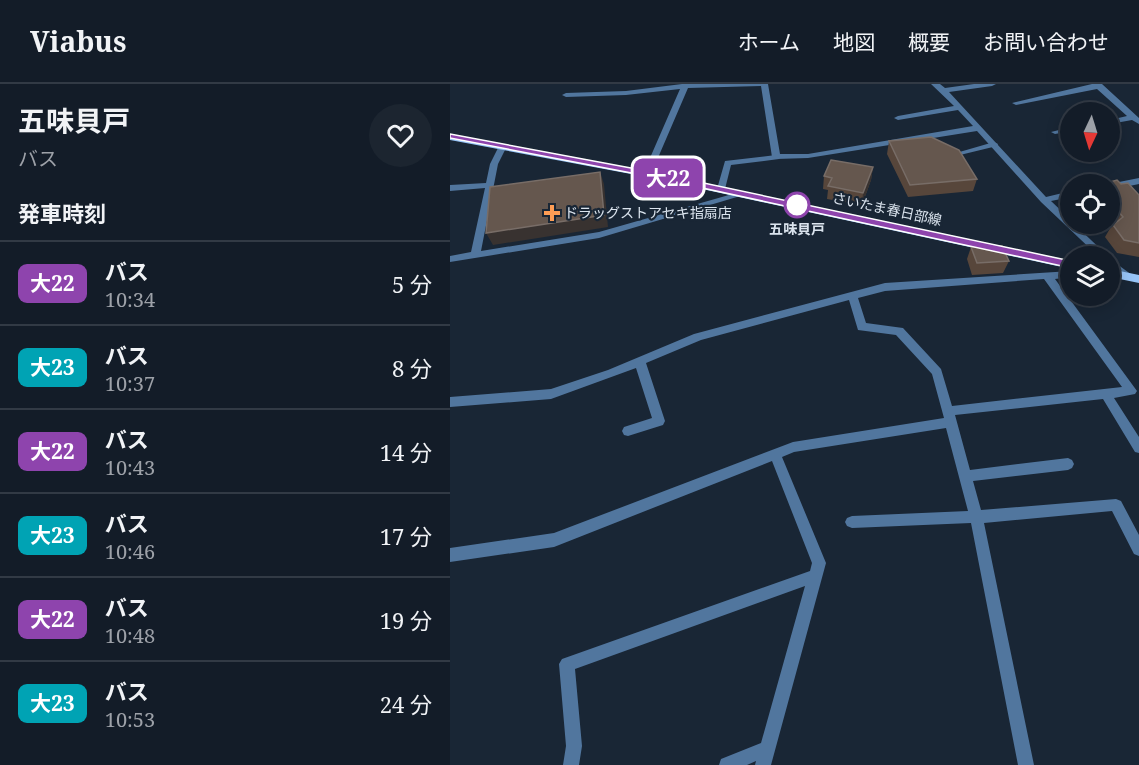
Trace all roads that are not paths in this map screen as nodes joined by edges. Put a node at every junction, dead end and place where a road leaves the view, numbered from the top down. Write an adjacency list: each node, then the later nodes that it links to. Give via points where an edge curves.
1 (572, 84): 7 (street, via 566,95)
2 (762, 84): 5 (street); 21 (street)
3 (935, 84): 8 (street)
4 (992, 84): 8 (street)
5 (686, 85): 7 (street); 22 (street)
6 (1098, 85): 9 (street); 12 (street)
7 (634, 88)
8 (944, 90): 10 (street)
9 (1016, 103)
10 (960, 107): 11 (street); 14 (street)
11 (898, 118)
12 (1136, 120): 13 (street)
13 (1120, 121)
14 (978, 128): 18 (street); 21 (street, via 808,156)
15 (1060, 131): 16 (street)
16 (1055, 132)
17 (450, 137): 19 (main road, さいたま春日部線)
18 (994, 144): 20 (lane); 30 (street)
19 (503, 146): 22 (main road, さいたま春日部線); 24 (street)
20 (960, 153)
21 (776, 157): 27 (lane, via 728,163)
22 (647, 174): 27 (main road, さいたま春日部線)
23 (1139, 181): 25 (street)
24 (489, 185): 26 (street); 32 (street)
25 (1120, 185)
26 (450, 189)
27 (721, 189): 28 (main road, さいたま春日部線)
28 (743, 194): 32 (street, via 599,236); 34 (main road, さいたま春日部線)
29 (1060, 196): 30 (street)
30 (1044, 200): 31 (street)
31 (1092, 246)
32 (475, 255): 33 (street)
33 (450, 259)
34 (1060, 262)
35 (1120, 269): 38 (street)
36 (1060, 275): 37 (street)
37 (1048, 277): 39 (street, via 885,287); 41 (street, via 1131,391)
38 (1134, 278)
39 (852, 295): 40 (street, via 699,337); 43 (street, via 862,327 899,331 937,372)
40 (640, 362): 42 (street, via 550,394); 44 (street, via 659,421)
41 (1106, 394): 43 (street); 45 (street)
42 (450, 402)
43 (950, 417): 46 (street, via 793,447); 48 (street)
44 (628, 431)
45 (1139, 448)
46 (775, 454): 52 (street, via 554,540); 53 (street, via 819,563)
47 (1068, 464): 48 (street)
48 (965, 476): 49 (street)
49 (976, 517): 50 (street); 51 (street, via 1116,505); 58 (street)
50 (852, 522)
51 (1139, 549)
52 (450, 555)
53 (815, 576): 54 (street); 55 (street, via 567,664 574,746)
54 (768, 748): 56 (street); 57 (street)
55 (571, 765)
56 (727, 765)
57 (763, 765)
58 (1026, 765)

